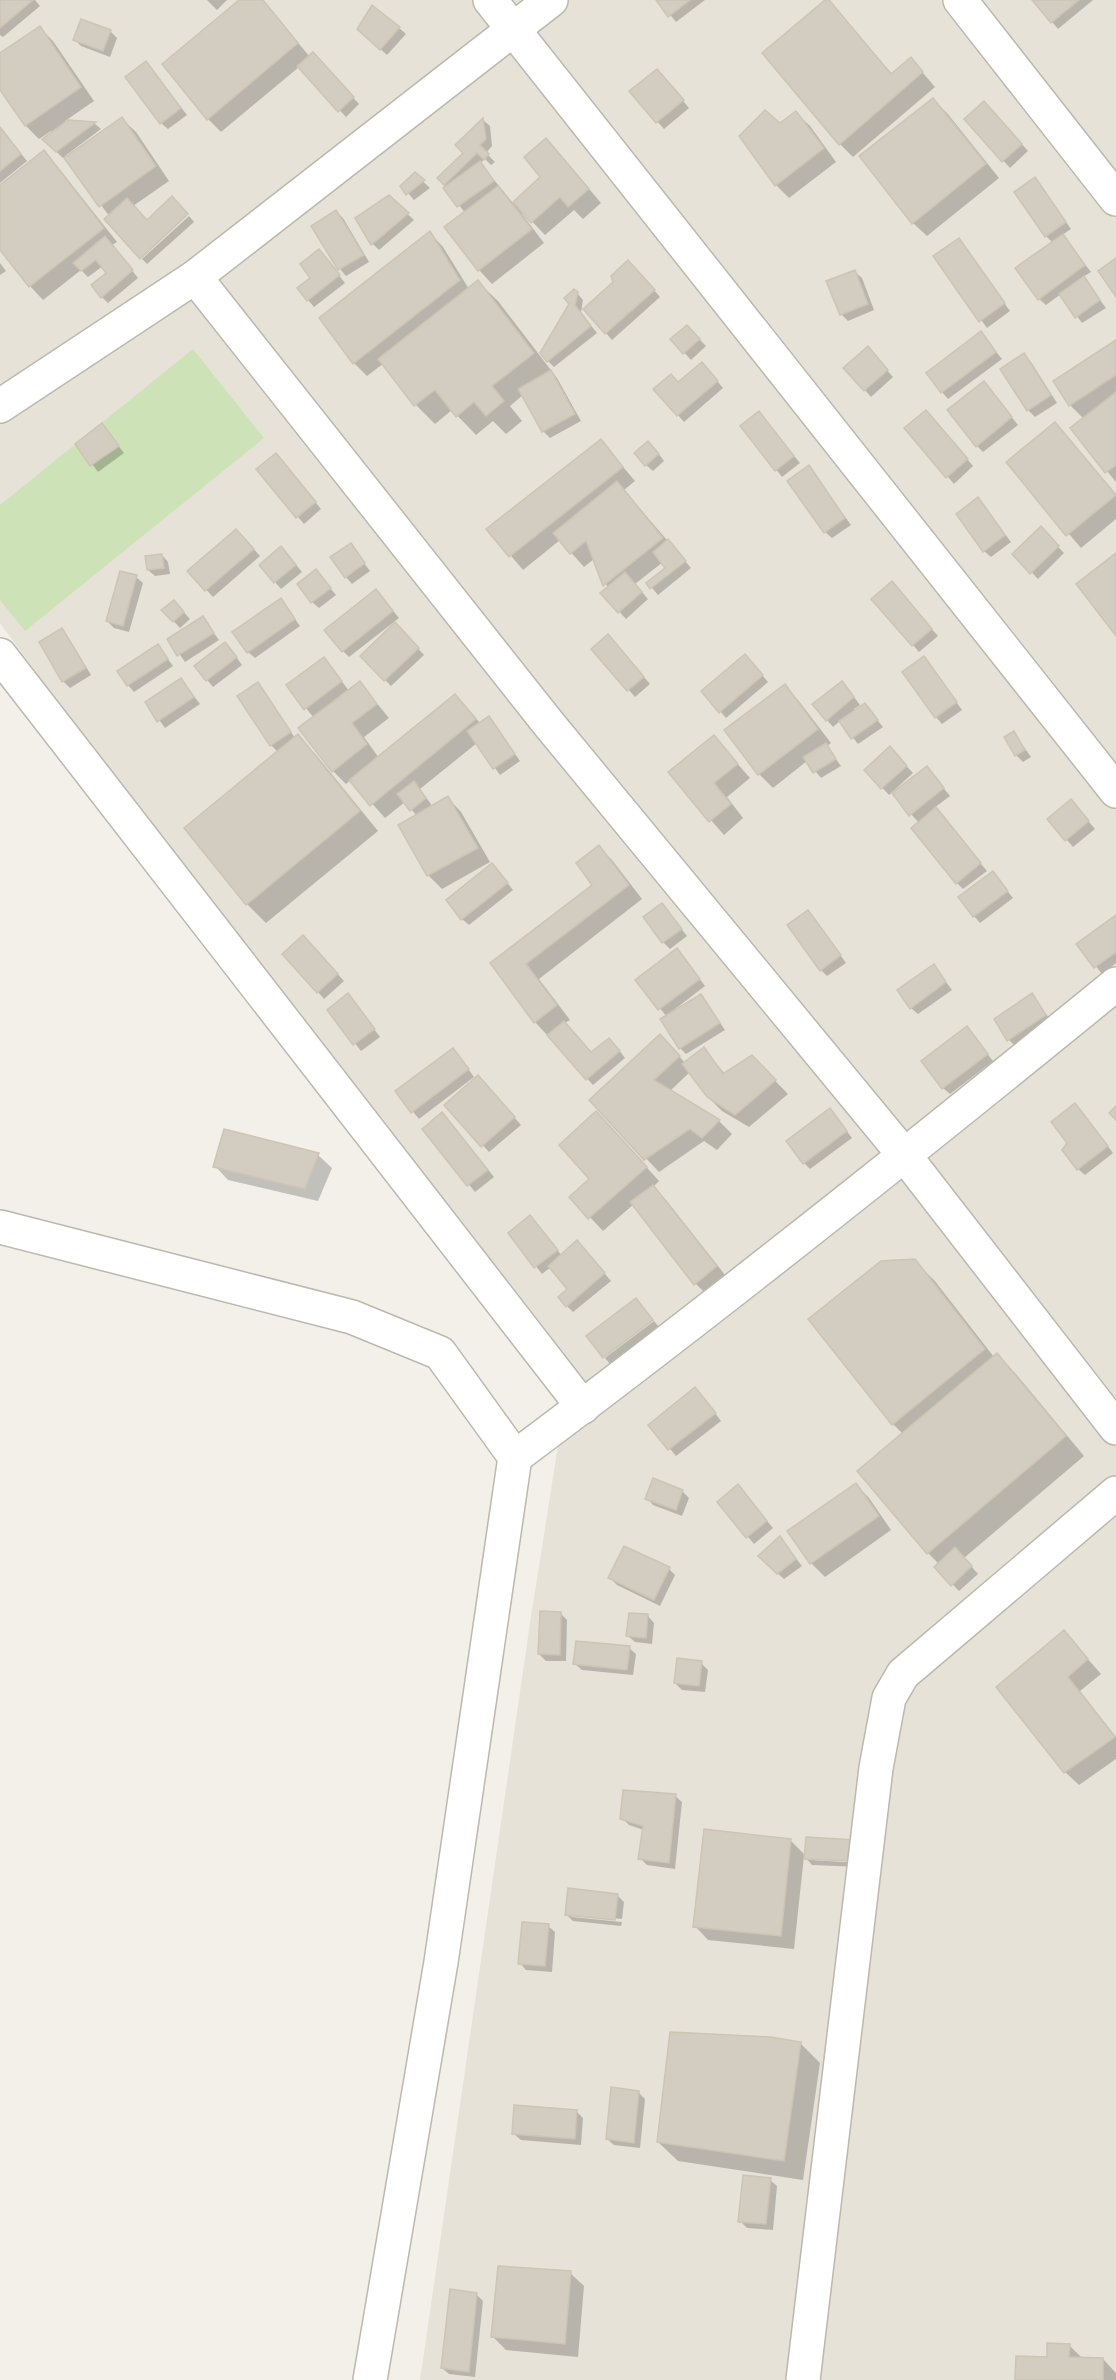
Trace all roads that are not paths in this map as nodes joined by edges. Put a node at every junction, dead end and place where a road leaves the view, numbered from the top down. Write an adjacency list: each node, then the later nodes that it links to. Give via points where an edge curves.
1 (490, 0): 4 (street)
2 (551, 0): 4 (street)
3 (960, 0): 5 (street)
4 (514, 29): 6 (street); 9 (street)
5 (1116, 199)
6 (195, 277): 7 (street); 11 (street, via 548,723)
7 (0, 405)
8 (0, 655): 13 (street)
9 (1116, 791)
10 (1116, 984): 11 (street)
11 (905, 1156): 13 (street); 14 (street)
12 (0, 1227): 15 (street, via 352,1317 440,1353)
13 (583, 1407): 15 (street)
14 (1116, 1428)
15 (515, 1457): 17 (street, via 441,1962)
16 (1116, 1493): 18 (street, via 903,1674 889,1698 876,1768)
17 (370, 2380)
18 (803, 2380)

